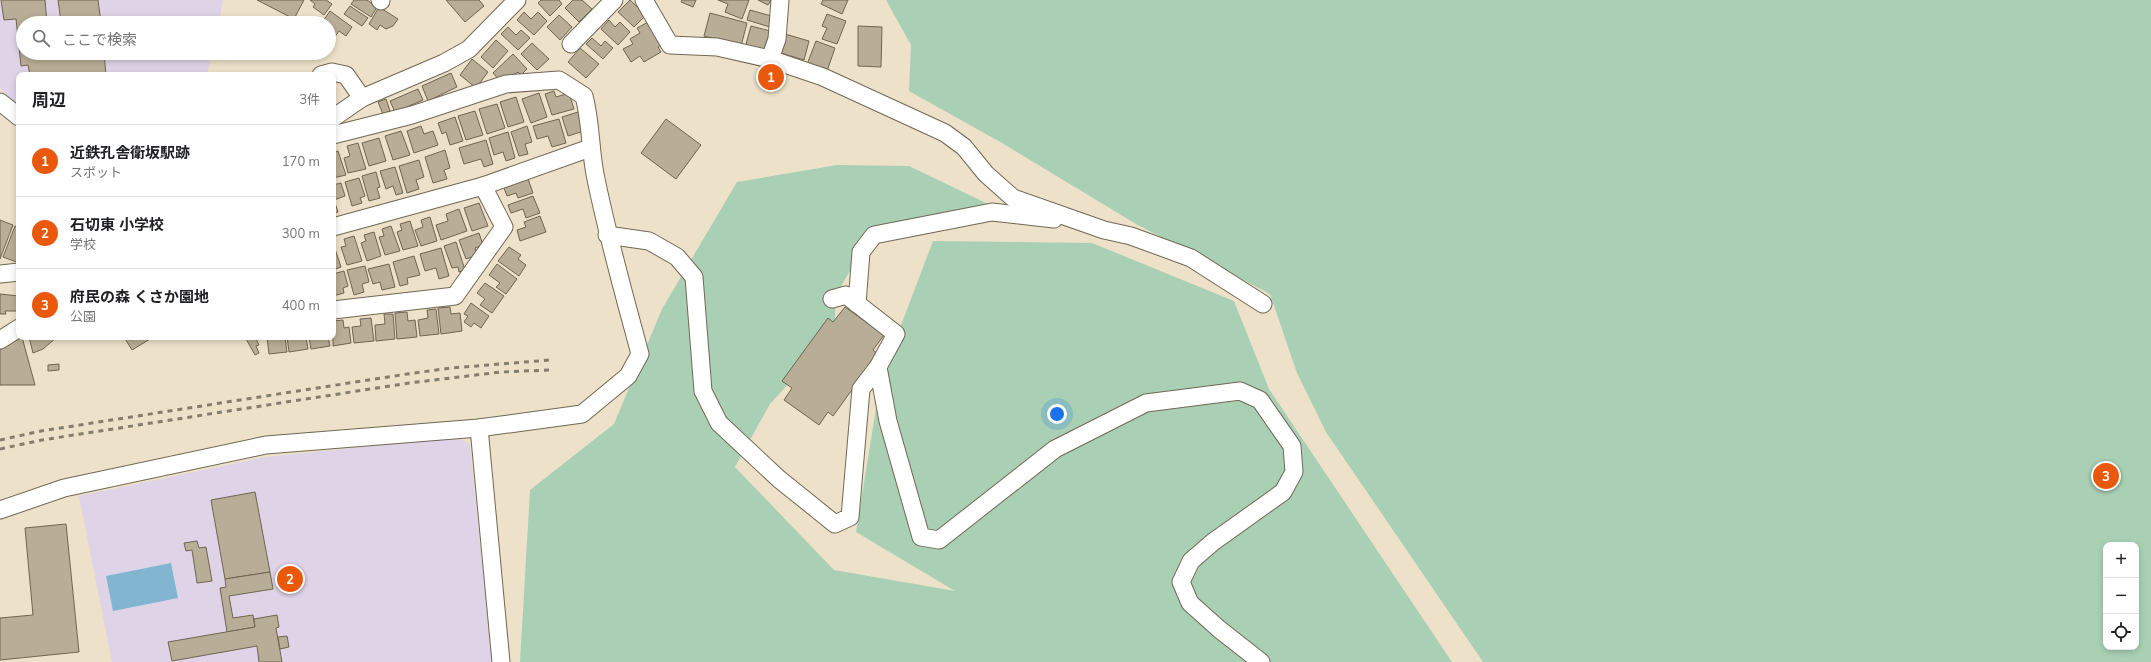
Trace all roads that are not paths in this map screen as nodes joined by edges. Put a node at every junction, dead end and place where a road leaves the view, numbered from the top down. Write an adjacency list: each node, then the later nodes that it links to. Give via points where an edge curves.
1 (518, 0): 8 (street, via 469,49 444,63)
2 (614, 0): 5 (street)
3 (644, 0): 6 (street, via 670,45 717,47)
4 (780, 0): 6 (street, via 777,39)
5 (571, 44)
6 (770, 59): 16 (street, via 823,77 945,133 964,147 986,174 1013,198)
7 (336, 73): 8 (street, via 346,75)
8 (362, 98): 11 (street)
9 (0, 102): 10 (street)
10 (16, 115)
11 (336, 116)
12 (336, 134): 13 (street, via 412,115 506,84 559,80 584,96 590,118)
13 (590, 148): 14 (street); 17 (street)
14 (483, 186): 15 (street); 23 (street, via 504,227 455,296)
15 (336, 226)
16 (1104, 230): 21 (street, via 1064,221 992,212 874,235 861,252); 22 (street, via 1131,236 1192,258)
17 (607, 236): 26 (street, via 649,241 677,257 694,277 703,391 719,423 778,479 835,524 850,516 861,389); 27 (street, via 640,354 628,376 582,414)
18 (16, 272): 19 (street)
19 (0, 274)
20 (832, 299): 21 (street, via 846,295)
21 (857, 304): 26 (street, via 896,334)
22 (1263, 304)
23 (336, 310)
24 (16, 330): 25 (street)
25 (0, 340)
26 (878, 366): 30 (street, via 888,422 921,537 939,540 1054,450 1146,403 1240,391 1260,400 1292,446 1294,472 1283,492 1191,561 1181,582 1190,603)
27 (480, 428): 28 (street, via 266,444 64,488); 29 (street)
28 (0, 510)
29 (501, 662)
30 (1261, 662)

